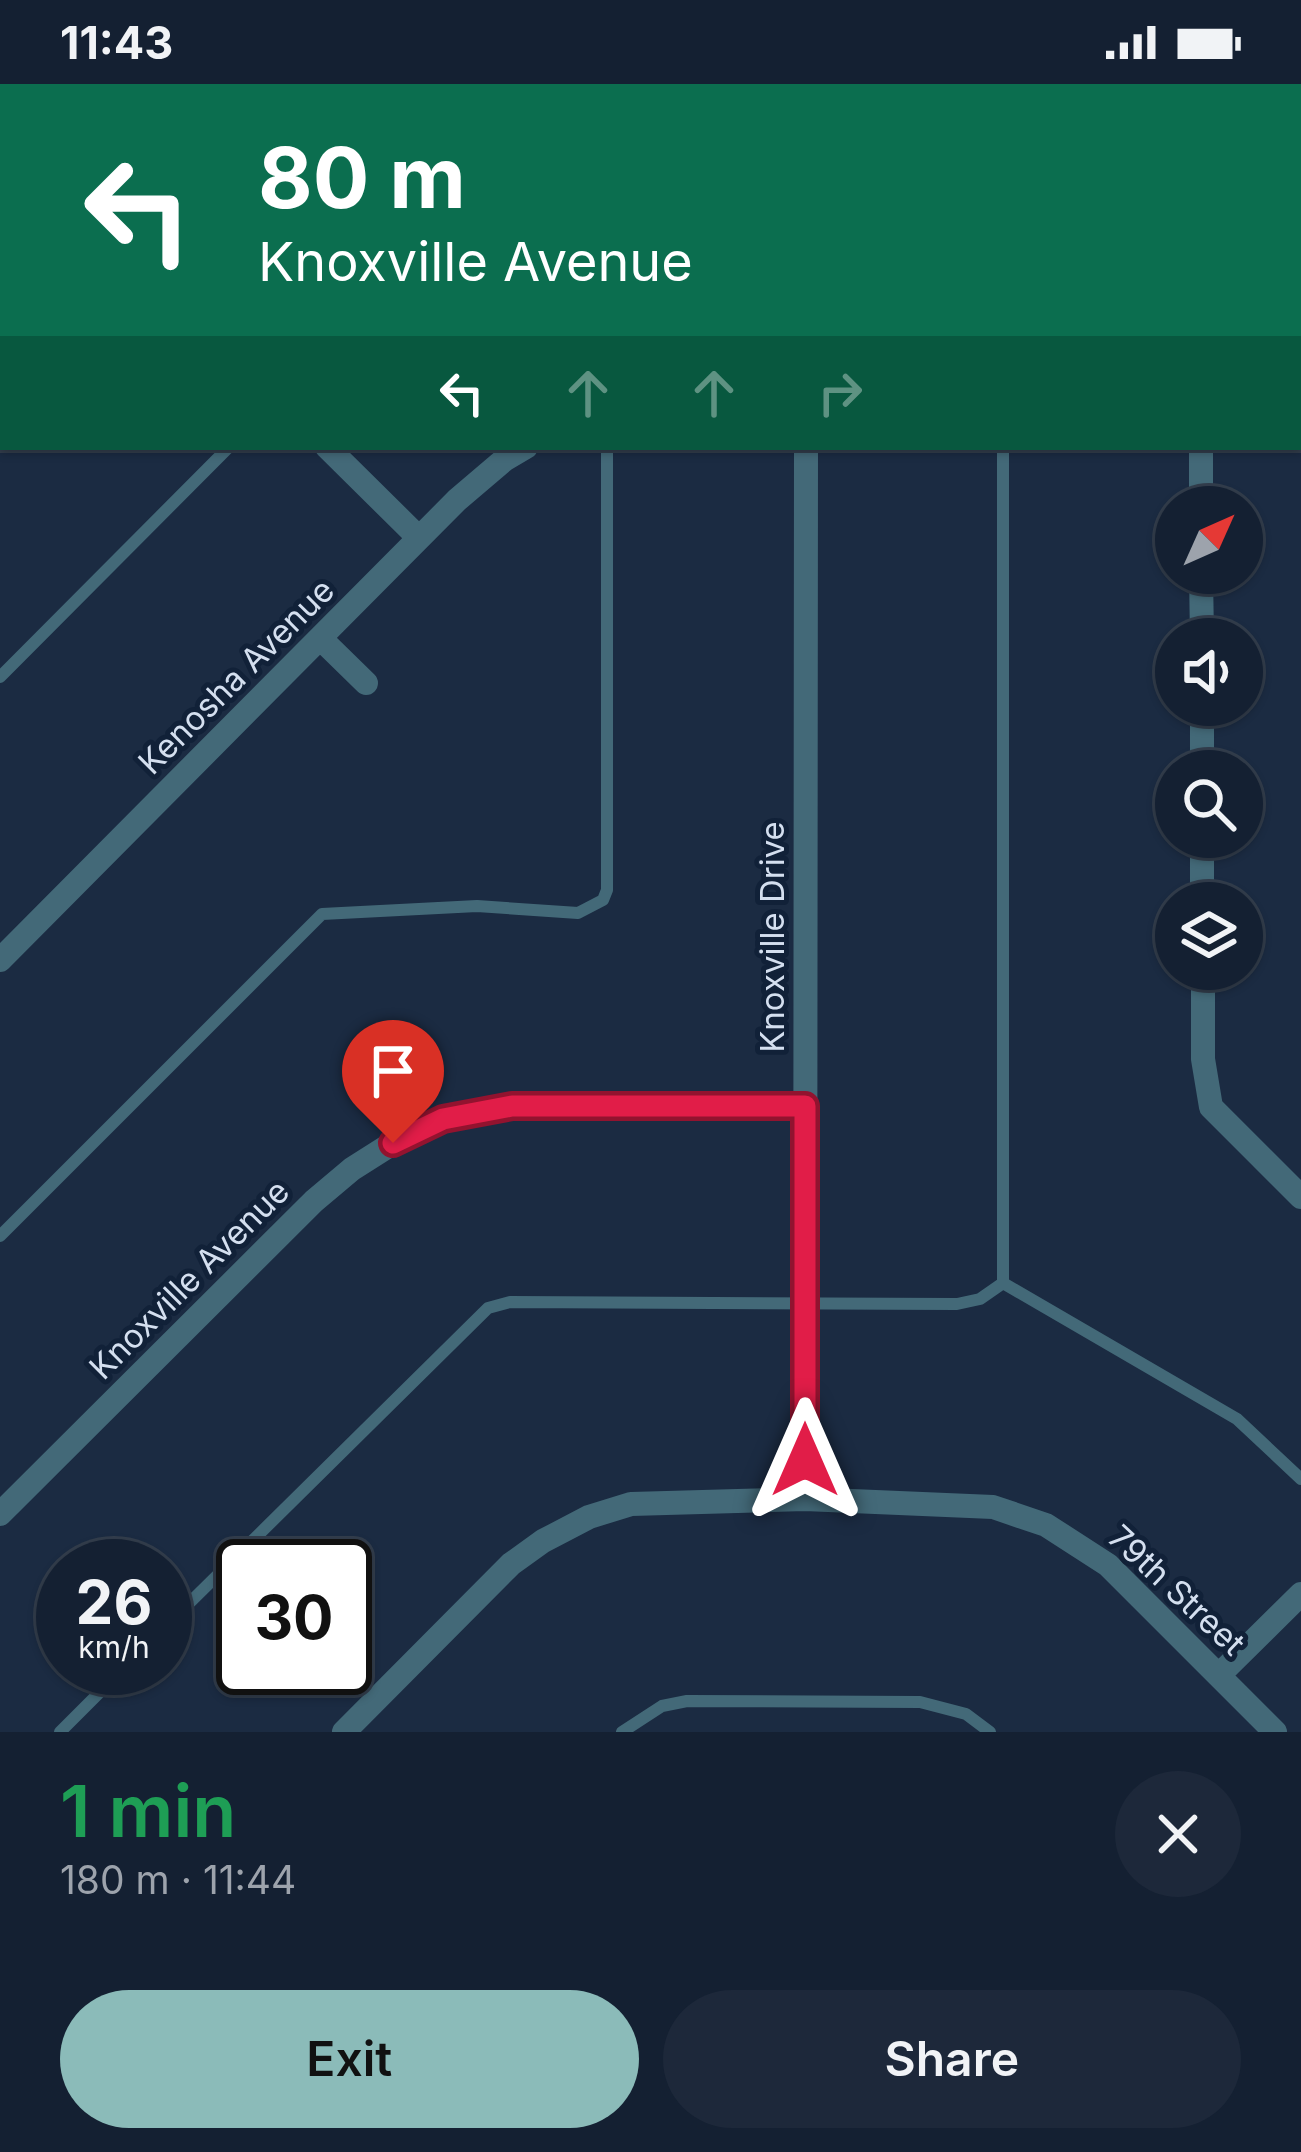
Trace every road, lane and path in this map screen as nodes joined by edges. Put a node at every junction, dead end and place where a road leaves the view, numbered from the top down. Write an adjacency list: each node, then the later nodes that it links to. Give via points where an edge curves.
1 (226, 450): 11 (lane)
2 (330, 450): 9 (street)
3 (521, 450): 9 (street, Kenosha Avenue)
4 (607, 450): 17 (lane, via 603,900 578,913 477,906 322,914)
5 (806, 450): 15 (street, Knoxville Drive)
6 (1003, 450): 18 (lane)
7 (1201, 450): 8 (street)
8 (1201, 486)
9 (418, 538): 10 (street, Kenosha Avenue)
10 (320, 638): 12 (street); 13 (street, Kenosha Avenue)
11 (0, 677)
12 (366, 683)
13 (0, 960)
14 (1202, 990): 16 (street, via 1211,1107)
15 (805, 1106): 19 (street, Knoxville Drive); 22 (street, Knoxville Avenue, via 512,1106 443,1119 393,1143 314,1201)
16 (1301, 1197)
17 (0, 1236)
18 (1004, 1283): 19 (lane, via 957,1304); 20 (lane, via 1237,1419)
19 (805, 1302): 21 (street, Knoxville Drive); 24 (lane, via 488,1308)
20 (1301, 1479)
21 (805, 1499): 25 (street, 79th Street, via 994,1507 1046,1525 1108,1565); 28 (street, 79th Street, via 631,1504 543,1540)
22 (0, 1514)
23 (1301, 1594): 25 (street)
24 (192, 1600)
25 (1219, 1675): 31 (street, 79th Street)
26 (97, 1695): 27 (lane)
27 (60, 1732)
28 (344, 1732)
29 (622, 1732): 30 (lane, via 686,1701 883,1701 942,1705)
30 (991, 1732)
31 (1275, 1732)

